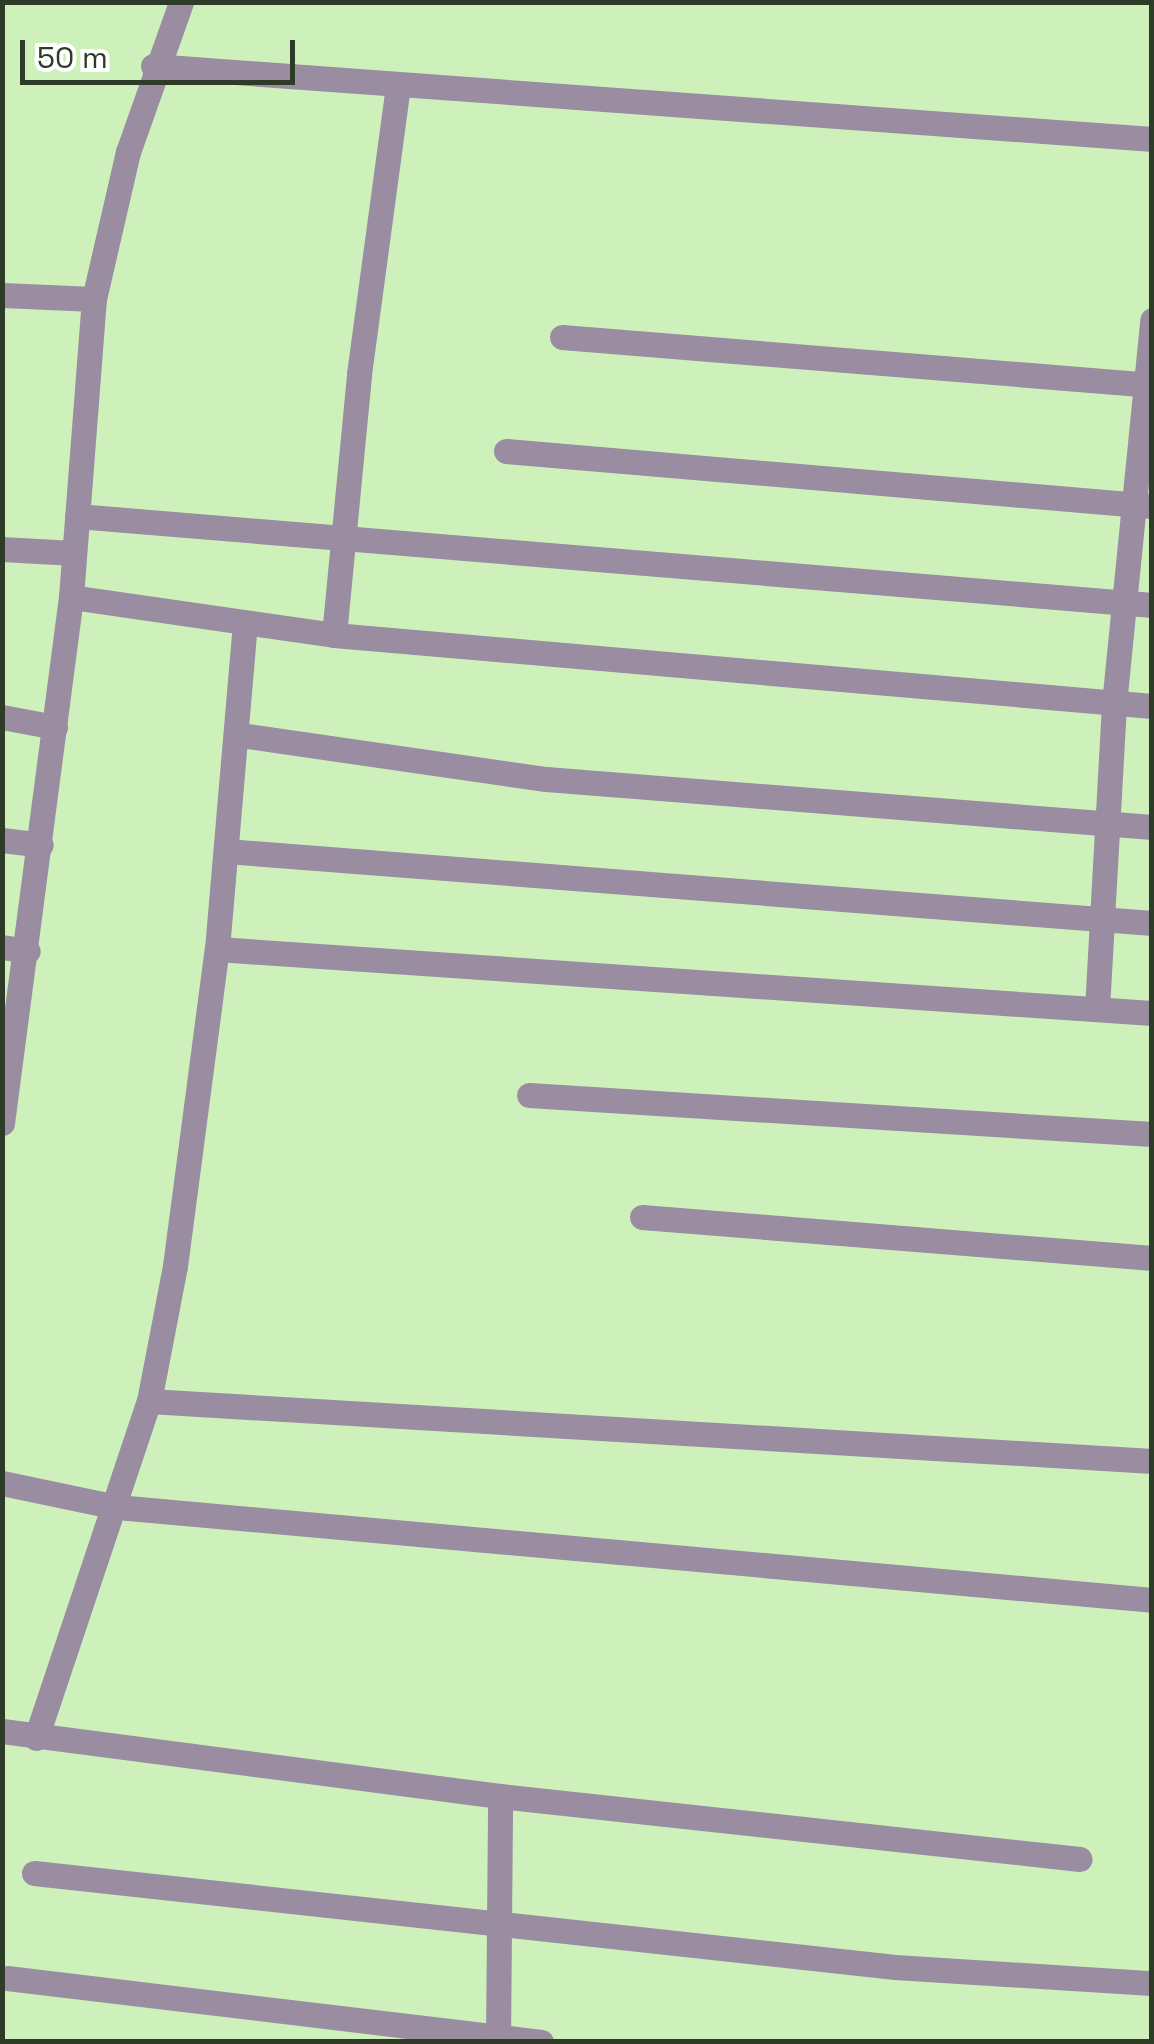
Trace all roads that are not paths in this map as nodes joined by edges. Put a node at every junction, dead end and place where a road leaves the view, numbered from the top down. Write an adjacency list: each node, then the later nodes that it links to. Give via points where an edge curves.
1 (181, 2): 2 (street)
2 (154, 66): 3 (street); 6 (street)
3 (398, 85): 4 (street); 13 (street)
4 (1152, 139)
5 (2, 295): 6 (street)
6 (94, 299): 12 (street)
7 (1152, 320): 9 (street)
8 (562, 337): 9 (street)
9 (1150, 385): 11 (street)
10 (506, 452): 11 (street)
11 (1144, 506): 17 (street)
12 (77, 516): 13 (street); 15 (street)
13 (341, 539): 17 (street); 19 (street)
14 (2, 549): 15 (street)
15 (74, 552): 16 (street)
16 (70, 597): 18 (street); 23 (street)
17 (1140, 604): 20 (street)
18 (245, 623): 19 (street); 24 (street)
19 (334, 635): 20 (street)
20 (1114, 704): 21 (street); 25 (street)
21 (1152, 706)
22 (2, 717): 23 (street)
23 (55, 726): 28 (street)
24 (240, 736): 25 (street, via 546,779); 29 (street)
25 (1106, 823): 26 (street); 30 (street)
26 (1152, 827)
27 (2, 840): 28 (street)
28 (41, 845): 32 (street)
29 (226, 850): 30 (street); 33 (street)
30 (1099, 920): 31 (street); 34 (street)
31 (1152, 924)
32 (15, 949): 37 (street)
33 (217, 950): 34 (street); 41 (street, via 175,1266)
34 (1097, 1009): 35 (street)
35 (1152, 1014)
36 (530, 1095): 38 (street)
37 (2, 1123)
38 (1152, 1134)
39 (642, 1217): 40 (street)
40 (1152, 1258)
41 (149, 1401): 42 (street); 44 (street)
42 (1152, 1461)
43 (2, 1484): 44 (street)
44 (116, 1508): 45 (street); 47 (street)
45 (1152, 1600)
46 (2, 1731): 47 (street)
47 (36, 1738): 48 (street)
48 (500, 1796): 49 (street); 51 (street)
49 (1080, 1859)
50 (34, 1873): 51 (street)
51 (498, 1923): 53 (street, via 895,1966); 54 (street)
52 (7, 1978): 54 (street)
53 (1152, 1982)
54 (499, 2039): 55 (street)
55 (541, 2042)

